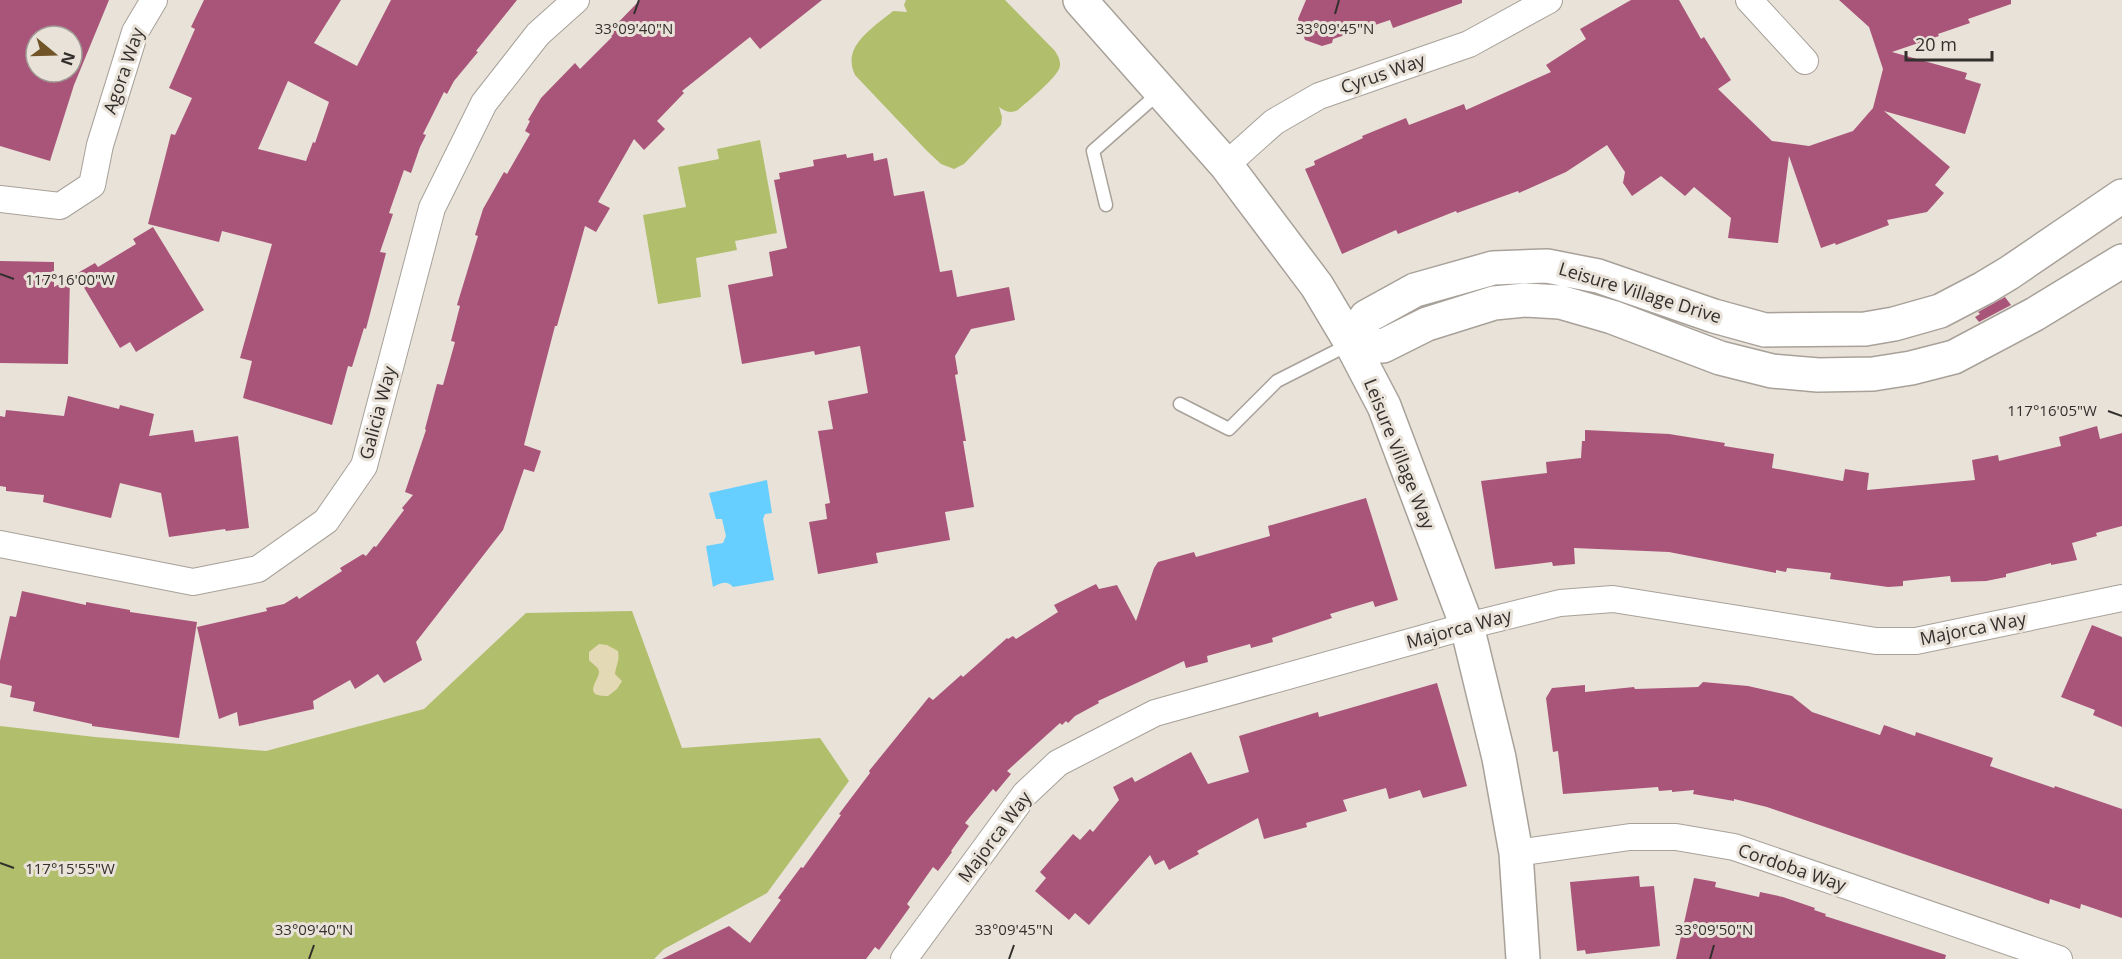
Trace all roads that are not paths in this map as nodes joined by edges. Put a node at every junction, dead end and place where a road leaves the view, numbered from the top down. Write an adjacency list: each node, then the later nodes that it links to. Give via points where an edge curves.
1 (154, 0): 10 (street, Agora Way, via 135,32 100,145 92,185 60,206)
2 (576, 0): 17 (street, Galicia Way, via 538,34 484,103 432,208 364,466 326,521 258,569 194,582)
3 (1080, 0): 7 (street, Leisure Village Way)
4 (1549, 0): 8 (street, Cyrus Way, via 1469,44 1319,96 1274,122)
5 (1749, 0): 6 (street)
6 (1805, 61)
7 (1161, 91): 8 (street, Leisure Village Way); 11 (lane, via 1093,151)
8 (1226, 165): 14 (street, Leisure Village Way, via 1317,286)
9 (2122, 195): 13 (street, Leisure Village Drive, via 2009,273 1940,310 1864,329)
10 (0, 199)
11 (1106, 205)
12 (2122, 261): 15 (street, Leisure Village Drive, via 1954,357 1873,374 1818,375)
13 (1765, 330): 14 (street, Leisure Village Drive, via 1598,276 1548,266 1493,268 1415,290 1366,317); 15 (street)
14 (1351, 344): 15 (street, Leisure Village Drive, via 1383,346 1427,324 1494,303 1526,300 1560,302 1612,317 1720,358); 16 (lane, via 1277,381 1229,429); 19 (street, Leisure Village Way, via 1384,406)
15 (1753, 366)
16 (1180, 404)
17 (0, 544)
18 (2122, 598): 19 (street, Majorca Way, via 1916,641 1876,641 1613,599 1560,603)
19 (1467, 626): 20 (street, Leisure Village Way, via 1500,758); 21 (street, Majorca Way, via 1155,713 1058,763 1025,794)
20 (1516, 853): 22 (street, Leisure Village Way); 23 (street, Cordoba Way, via 1630,837 1676,837 1734,847)
21 (904, 959)
22 (1523, 959)
23 (2059, 959)

